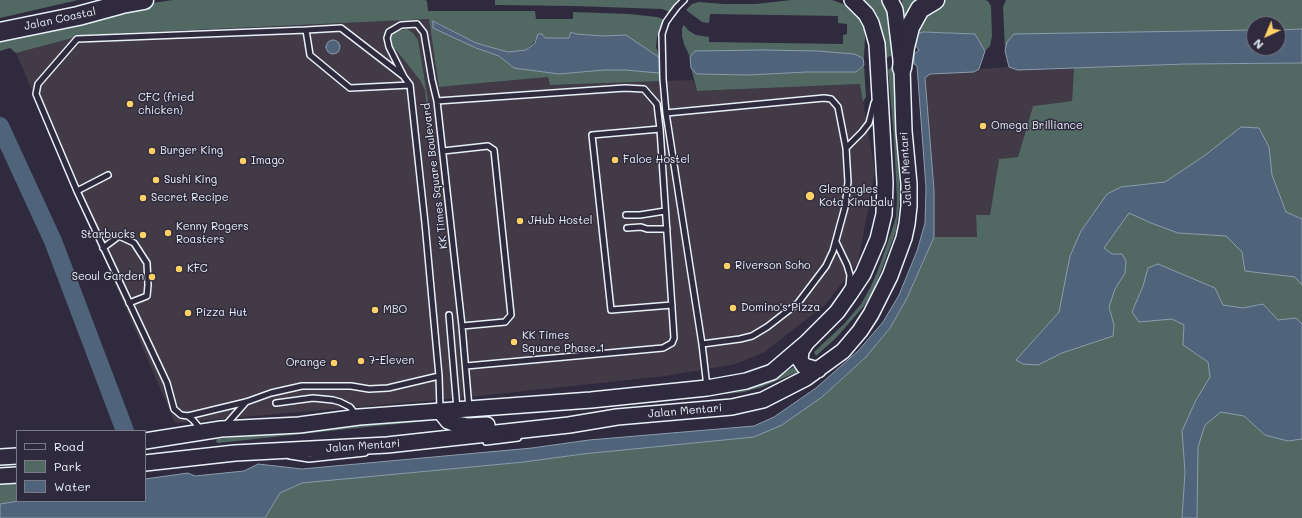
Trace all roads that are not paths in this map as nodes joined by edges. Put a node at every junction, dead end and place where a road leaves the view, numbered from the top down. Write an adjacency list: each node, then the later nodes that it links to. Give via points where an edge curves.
1 (144, 0): 7 (highway, Jalan Coastal)
2 (684, 0): 13 (lane, via 666,22 662,34)
3 (852, 0): 10 (main road, Jalan Mentari, via 871,23 877,44)
4 (890, 0): 8 (main road, Jalan Mentari, via 896,10)
5 (935, 0): 8 (highway, via 920,9 910,27 904,47)
6 (306, 30): 9 (lane, KK Times Square Boulevard, via 341,28); 11 (lane, via 310,55 350,88); 19 (lane, KK Times Square Boulevard, via 77,39 38,84 36,94)
7 (0, 32)
8 (902, 68): 17 (main road, via 897,63 889,65 886,69 888,108); 34 (main road, Jalan Mentari, via 909,206 904,238 890,276 860,331 843,351)
9 (404, 77): 11 (lane, KK Times Square Boulevard); 12 (lane, KK Times Square Boulevard, via 386,38 389,32 401,25 417,24 424,33)
10 (879, 79): 15 (lane, via 869,123); 17 (main road, Jalan Mentari)
11 (410, 85): 35 (lane, KK Times Square Boulevard)
12 (437, 101): 14 (lane, via 625,88 644,89 657,104); 16 (lane, KK Times Square Boulevard)
13 (666, 113): 15 (lane, via 831,99 838,107); 32 (lane)
14 (660, 129): 20 (lane); 28 (lane, via 592,135 611,310)
15 (846, 148): 24 (lane, via 848,182)
16 (443, 151): 30 (lane, KK Times Square Boulevard); 30 (lane, via 488,146 494,150 495,158 511,315 505,322)
17 (883, 152): 26 (main road, Jalan Mentari, via 882,226 863,274)
18 (108, 175): 19 (lane)
19 (76, 191): 25 (lane, KK Times Square Boulevard)
20 (665, 211): 21 (lane); 23 (lane)
21 (626, 215)
22 (627, 228): 23 (lane)
23 (667, 229): 28 (lane)
24 (836, 242): 26 (lane, via 850,275); 32 (lane, via 826,266 798,303 782,316 752,336)
25 (103, 248): 27 (lane, KK Times Square Boulevard); 27 (lane, via 119,236 134,243 147,264 147,296)
26 (849, 295): 31 (main road, Jalan Mentari, via 837,312)
27 (129, 303): 41 (lane, KK Times Square Boulevard, via 167,384 174,409 181,415)
28 (672, 305): 33 (lane, via 674,338 672,343 663,348)
29 (449, 315): 39 (lane)
30 (462, 326): 33 (lane, KK Times Square Boulevard)
31 (806, 343): 34 (main road, via 801,351 800,360 804,366); 36 (main road, Jalan Mentari, via 772,372 746,382)
32 (702, 344): 36 (lane)
33 (466, 366): 39 (lane, KK Times Square Boulevard)
34 (818, 370): 43 (main road, Jalan Mentari, via 763,400 740,406)
35 (439, 376): 37 (lane, via 388,388 302,386); 40 (lane, KK Times Square Boulevard)
36 (707, 388): 39 (main road, Jalan Mentari)
37 (246, 402): 41 (lane); 45 (lane)
38 (276, 403): 42 (lane, via 313,398 333,400 350,407)
39 (463, 410): 40 (main road, Jalan Mentari)
40 (440, 411): 42 (main road, Jalan Mentari); 44 (main road, via 448,421 467,426 556,421)
41 (188, 416): 46 (lane, KK Times Square Boulevard)
42 (359, 417): 45 (main road, Jalan Mentari, via 299,425)
43 (616, 417): 44 (main road, Jalan Mentari); 47 (lane)
44 (569, 425): 51 (main road, Jalan Mentari, via 412,446)
45 (221, 429): 46 (main road, Jalan Mentari)
46 (203, 432): 49 (main road, Jalan Mentari)
47 (555, 432)
48 (526, 437): 50 (lane)
49 (146, 441)
50 (480, 442)
51 (235, 453): 52 (lane, via 309,459); 55 (main road, Jalan Mentari)
52 (372, 453)
53 (16, 456): 54 (main road)
54 (0, 457)
55 (146, 463)
56 (16, 475): 57 (main road)
57 (0, 476)

